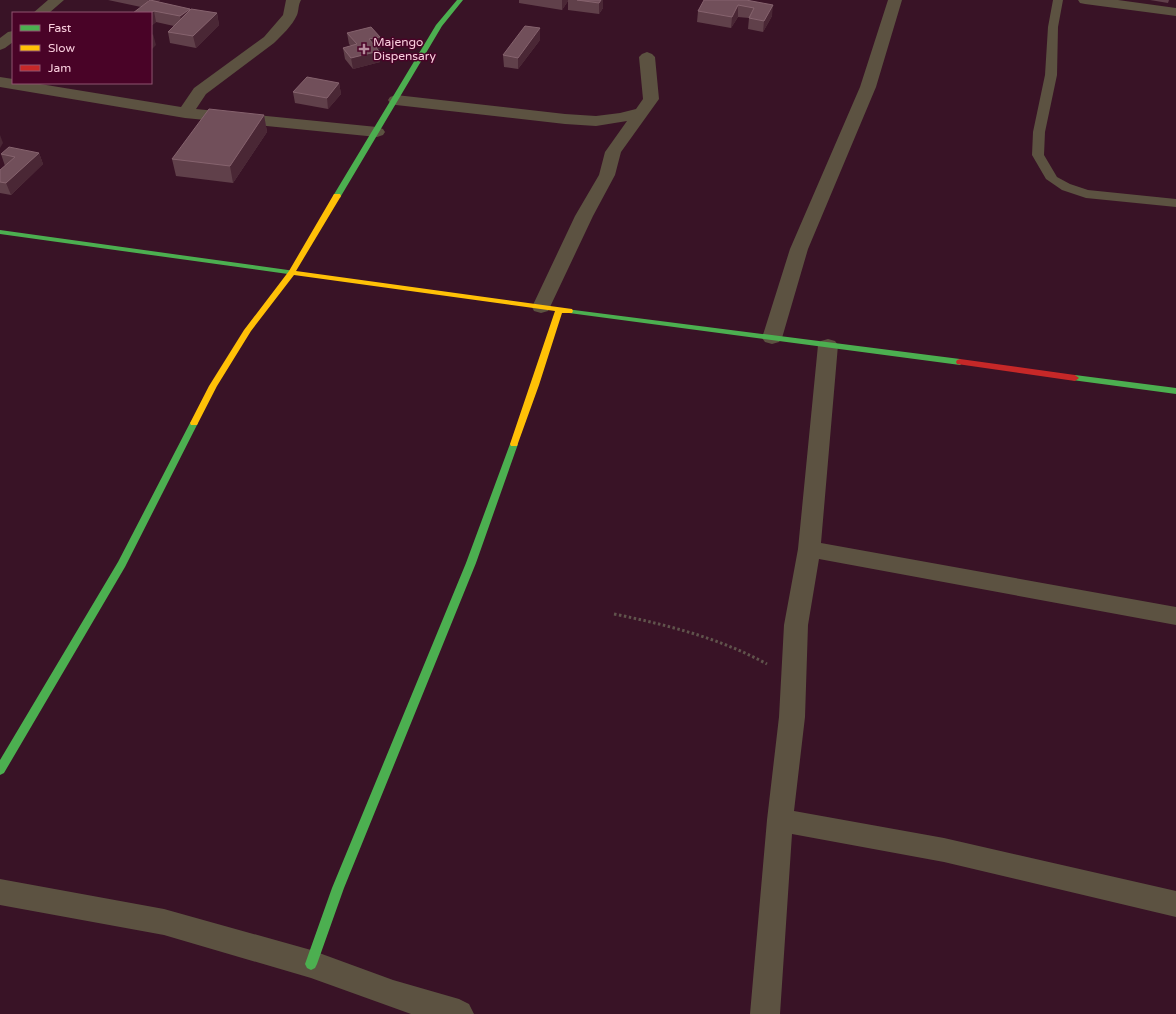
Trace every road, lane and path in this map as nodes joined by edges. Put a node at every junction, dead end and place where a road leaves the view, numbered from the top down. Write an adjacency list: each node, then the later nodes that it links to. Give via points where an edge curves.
1 (57, 0): 8 (street)
2 (294, 0): 16 (street, via 290,15 279,30 200,91)
3 (460, 0): 14 (street, via 439,25)
4 (895, 0): 23 (street, via 868,87 799,250)
5 (1058, 0): 18 (lane, via 1053,27 1051,75 1039,132 1038,155 1046,169 1052,179 1086,194)
6 (1085, 0): 7 (street)
7 (1114, 2): 9 (street)
8 (41, 12)
9 (1176, 12)
10 (12, 36): 11 (street)
11 (0, 45)
12 (647, 57): 15 (street, via 651,99)
13 (0, 82): 16 (street)
14 (396, 100): 15 (street, via 596,121); 17 (street)
15 (643, 112): 21 (street, via 613,152 607,175 584,216)
16 (185, 113): 17 (street)
17 (377, 132): 20 (street)
18 (1176, 203)
19 (0, 232): 20 (street)
20 (292, 272): 21 (street); 30 (street, via 248,330 213,386 122,564)
21 (541, 307): 22 (street)
22 (559, 310): 23 (street); 34 (street, via 535,385 470,563 338,888)
23 (772, 338): 24 (street)
24 (828, 345): 25 (street); 26 (street)
25 (1176, 391)
26 (809, 549): 28 (street); 29 (street, via 796,625)
27 (614, 614): 29 (path, via 654,621 709,638 753,656)
28 (1176, 616)
29 (794, 679): 31 (street)
30 (0, 770)
31 (780, 820): 33 (street, via 944,850); 36 (street)
32 (0, 892): 34 (street, via 164,922)
33 (1176, 904)
34 (311, 964): 35 (street, via 392,994)
35 (459, 1014)
36 (765, 1014)

